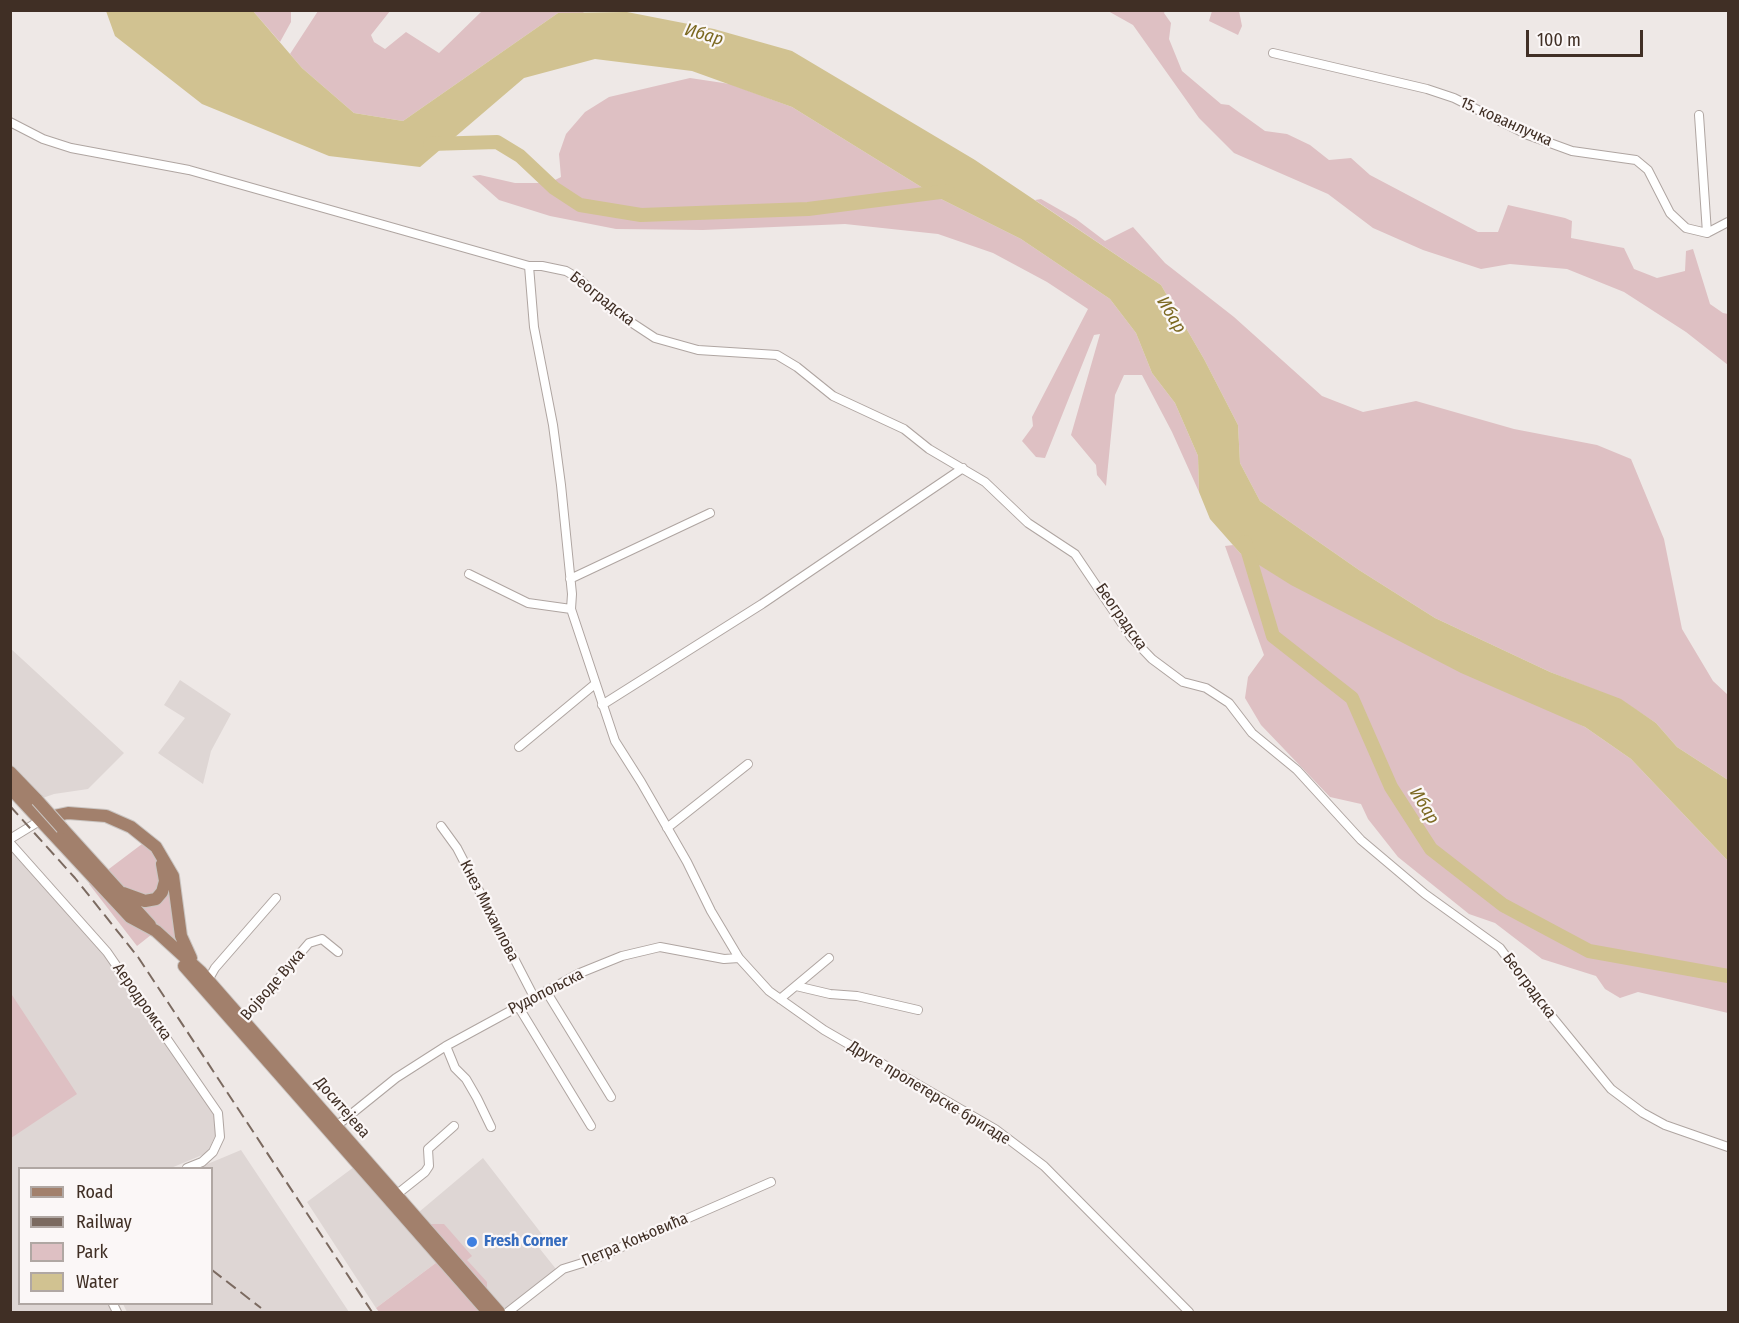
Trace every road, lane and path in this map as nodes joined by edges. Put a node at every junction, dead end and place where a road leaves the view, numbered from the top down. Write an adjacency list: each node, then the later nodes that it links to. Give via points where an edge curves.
1 (1274, 53): 5 (street, 15. кованлучка, via 1427,89 1572,151 1636,160 1648,170 1670,213 1686,228)
2 (1699, 115): 5 (street)
3 (10, 122): 6 (street, Београдска, via 71,148 189,170)
4 (1728, 222): 5 (street)
5 (1707, 233)
6 (529, 266): 7 (street, Београдска, via 566,271 614,311 655,338 698,350 777,355 833,396 904,429); 10 (street, via 534,327 553,425)
7 (963, 468): 13 (street, via 762,604); 43 (street, Београдска, via 995,490 1028,523 1075,554 1131,637 1152,659 1183,682 1206,688 1230,703 1252,733 1297,770 1361,840 1425,894 1500,948 1611,1089 1665,1125)
8 (710, 513): 10 (street)
9 (470, 574): 11 (street, via 528,603)
10 (570, 579): 11 (street)
11 (571, 609): 12 (street)
12 (595, 684): 13 (street); 14 (street)
13 (602, 705): 21 (street, via 615,741)
14 (519, 747)
15 (748, 764): 21 (street)
16 (10, 771): 23 (main road, Доситејева, bridge)
17 (10, 788): 18 (main road)
18 (40, 820): 20 (main road, via 84,813 106,816); 22 (street); 25 (main road, via 130,917)
19 (441, 826): 32 (street, Кнез Михаилова, via 457,848)
20 (131, 827): 23 (main road, via 154,850 165,881 162,892 152,900); 29 (main road, via 156,847 167,864 175,884 181,936)
21 (667, 828): 27 (street)
22 (10, 841): 44 (street, Аеродромска, via 107,952 218,1113 220,1137 213,1152)
23 (119, 891): 25 (main road, Доситејева)
24 (276, 898): 29 (street)
25 (156, 931): 29 (main road, Доситејева)
26 (339, 952): 36 (street, Војводе Вука, via 322,939 309,944)
27 (739, 958): 31 (street, Рудопољска, via 724,959 660,947 622,956); 33 (street, Друге пролетерске бригаде)
28 (829, 958): 30 (street)
29 (204, 980): 36 (main road, Доситејева)
30 (796, 986): 33 (street); 35 (street)
31 (546, 991): 32 (street, Рудопољска); 38 (street)
32 (534, 997): 34 (street, Рудопољска)
33 (780, 999): 52 (street, Друге пролетерске бригаде, via 875,1061 995,1129 1044,1166)
34 (518, 1006): 37 (street, Рудопољска); 40 (street)
35 (918, 1010)
36 (240, 1023): 42 (main road, Доситејева)
37 (446, 1046): 41 (street); 42 (street, Рудопољска, via 396,1078)
38 (611, 1097)
39 (454, 1126): 46 (street, via 428,1149 429,1166 425,1172)
40 (591, 1126)
41 (491, 1127)
42 (333, 1130): 46 (main road, Доситејева); 48 (main road, Доситејева)
43 (1728, 1147)
44 (190, 1167)
45 (771, 1182): 47 (street, Петра Коњовића, via 563,1269)
46 (396, 1195): 49 (main road, Доситејева)
47 (519, 1303): 50 (street, Петра Коњовића); 51 (street)
48 (488, 1312)
49 (499, 1312)
50 (508, 1312)
51 (524, 1312)
52 (1189, 1312)

